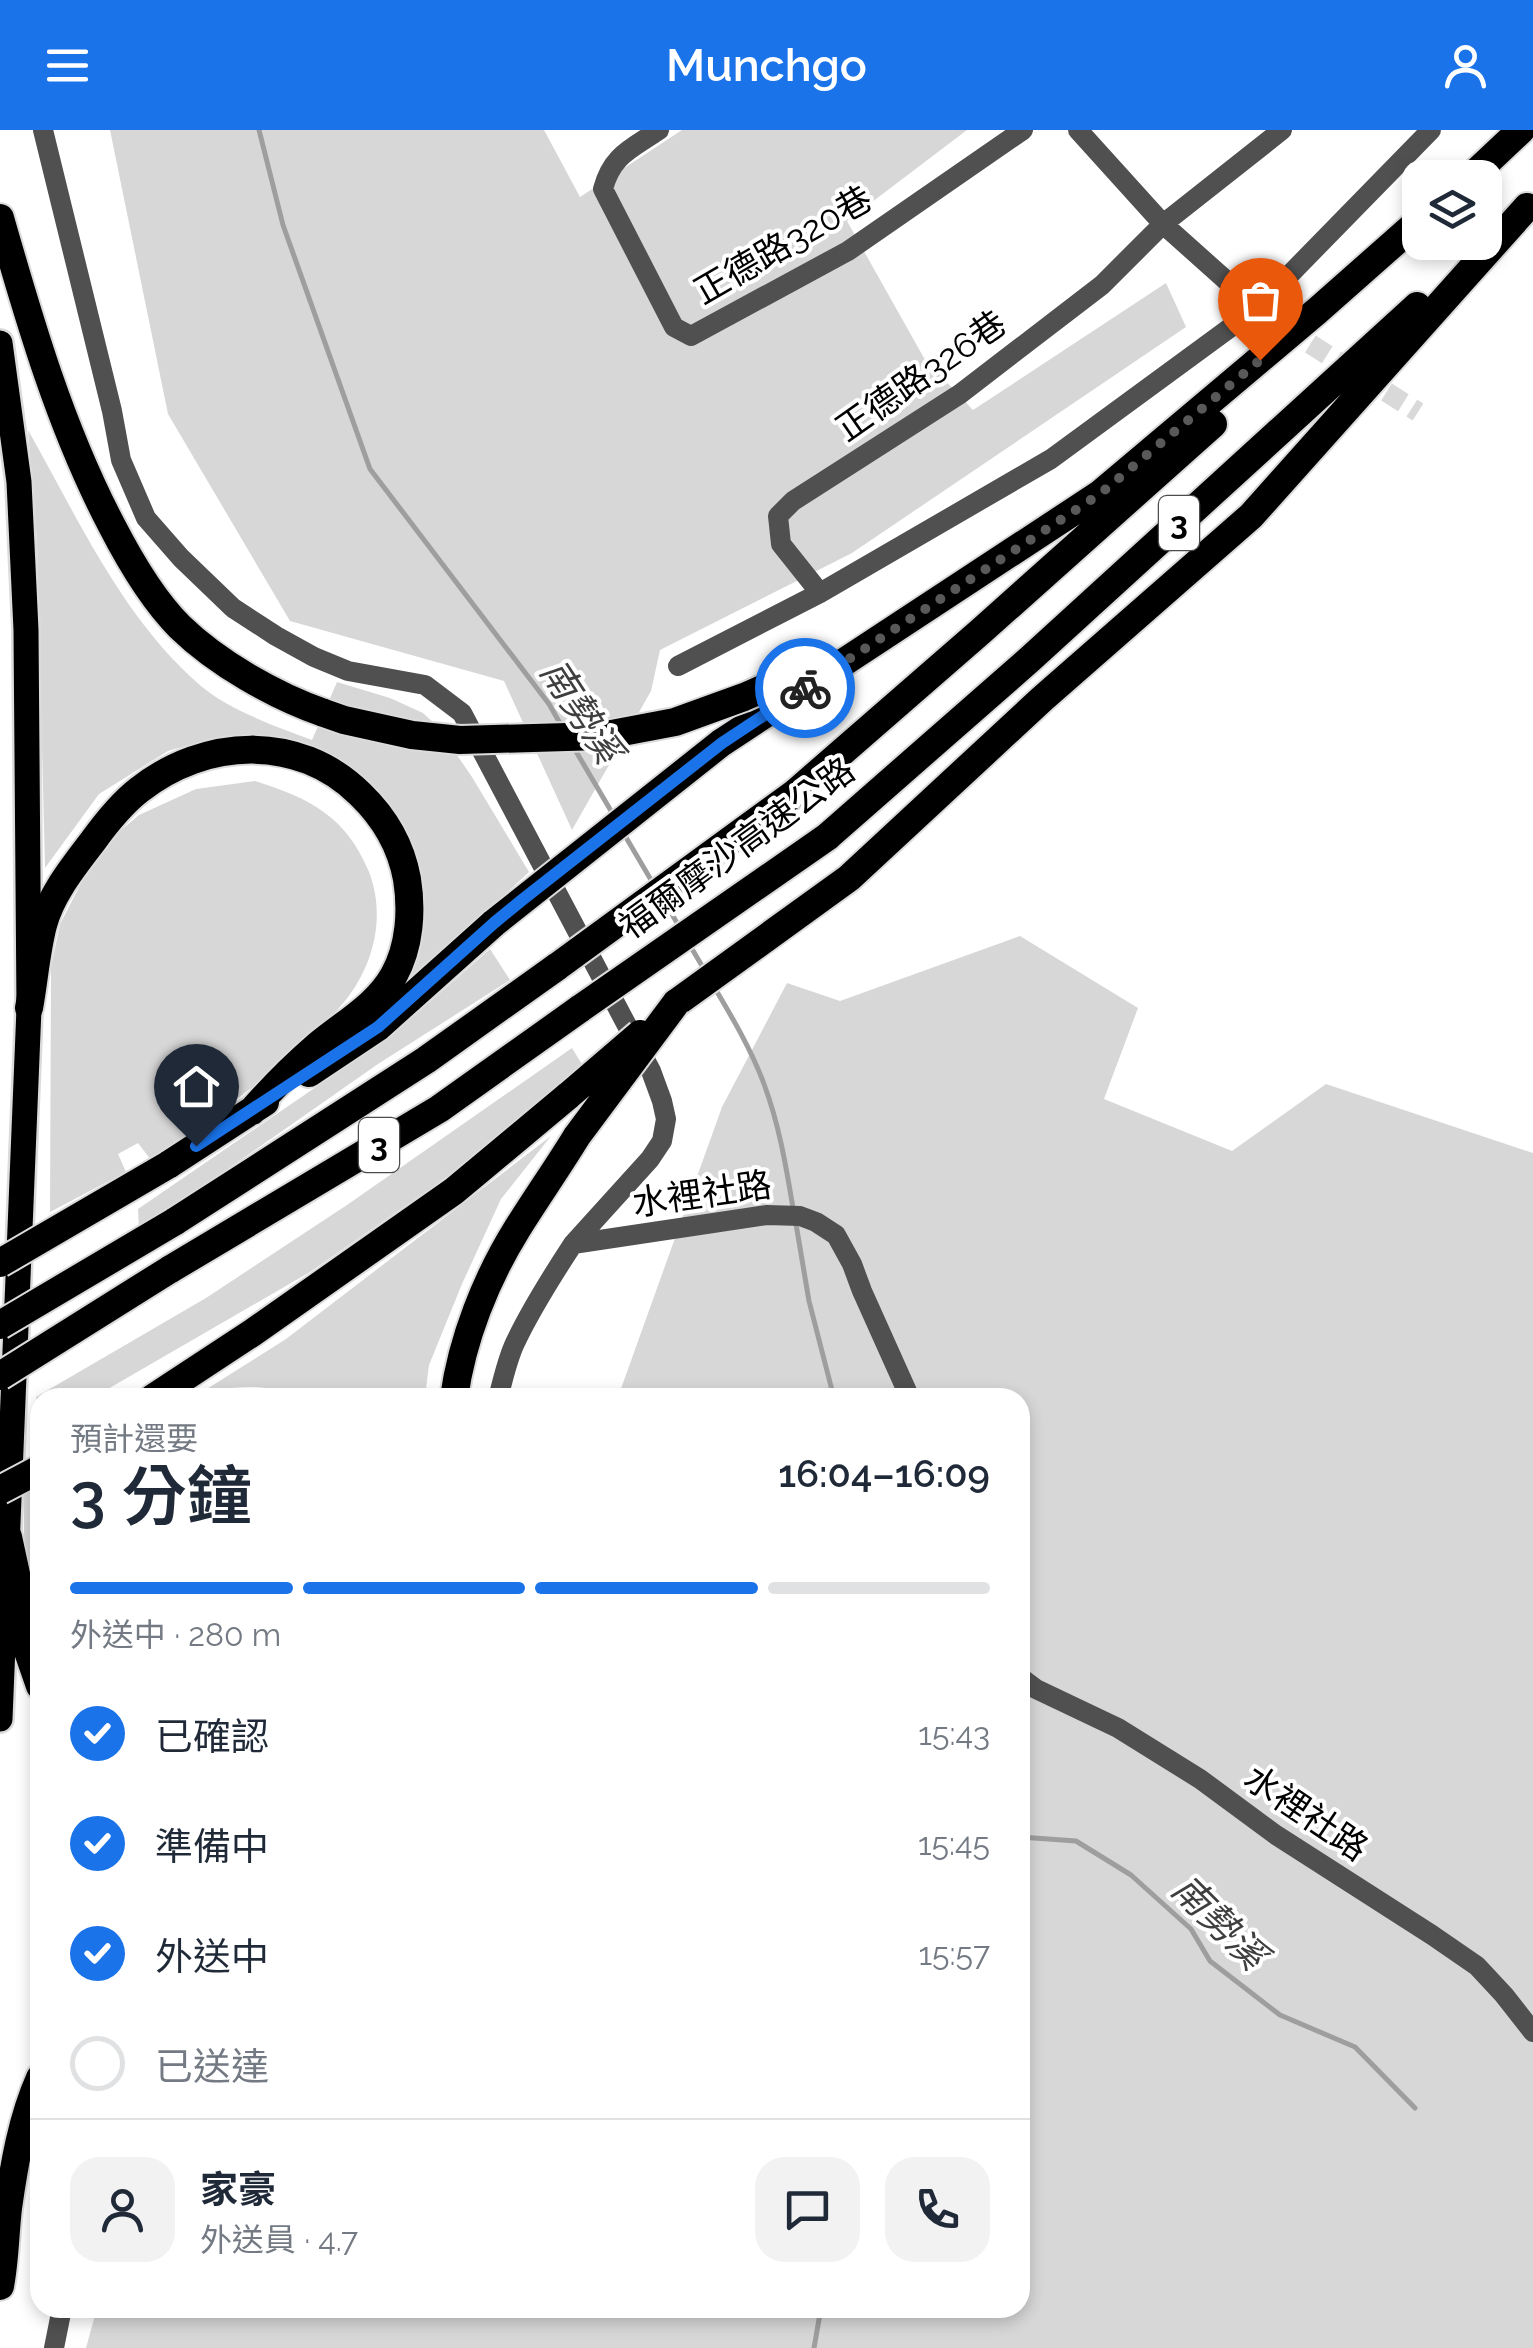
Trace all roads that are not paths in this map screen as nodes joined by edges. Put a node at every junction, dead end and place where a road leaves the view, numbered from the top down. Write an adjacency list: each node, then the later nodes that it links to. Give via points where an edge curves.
1 (43, 130): 23 (street, via 121,460 146,518 232,608 276,636 348,670 425,686 462,713 650,1071 666,1119 662,1141)
2 (659, 130): 3 (street, 正德路320巷, via 608,168 603,190 674,327 691,336 848,251)
3 (1023, 130)
4 (1078, 130): 11 (street)
5 (1282, 130): 11 (street)
6 (1431, 130): 14 (street)
7 (1520, 130): 8 (highway)
8 (1488, 160)
9 (1530, 203): 20 (highway, via 1251,516 849,878); 26 (highway, 福爾摩沙高速公路 / 3, bridge, via 827,836 439,1109)
10 (0, 218): 17 (highway, bridge, via 85,475 129,558 179,626 209,652 296,703 412,735 601,736 675,722 744,698)
11 (1163, 224): 14 (street); 18 (street, 正德路326巷, via 1102,285 960,394 778,516 782,544)
12 (1402, 238): 17 (highway, via 1100,494)
13 (1402, 241): 25 (highway, 福爾摩沙高速公路 / 3, bridge, via 1240,400 795,793 426,1060)
14 (1257, 308): 15 (street); 18 (street, via 1051,459)
15 (1281, 325)
16 (0, 344): 21 (main road, via 19,482 25,611)
17 (974, 578): 22 (highway, bridge, via 722,743 494,923 378,1027)
18 (820, 593): 19 (street)
19 (678, 666)
20 (676, 1003): 27 (highway, bridge, via 454,1192); 28 (highway, bridge, via 517,1229 472,1322)
21 (29, 1008): 22 (highway, via 44,923 57,892 106,823 139,790 203,757 248,748 306,758 350,784 396,842 410,897 409,926 394,974 377,998); 33 (main road)
22 (252, 1110): 24 (highway, bridge)
23 (573, 1244): 29 (street, via 514,1346); 30 (street, 水裡社路, via 767,1215 816,1222 836,1235 852,1264)
24 (0, 1263)
25 (0, 1325)
26 (0, 1376)
27 (168, 1388)
28 (456, 1388)
29 (501, 1388)
30 (906, 1388)
31 (30, 1474): 32 (highway, bridge)
32 (0, 1490)
33 (8, 1537): 34 (highway); 36 (main road)
34 (30, 1657)
35 (1030, 1684): 37 (street, 水裡社路, via 1185,1770 1477,1966)
36 (0, 1720)
37 (1533, 2032)
38 (30, 2100): 39 (highway)
39 (0, 2286)
40 (60, 2318): 41 (street)
41 (54, 2348)

